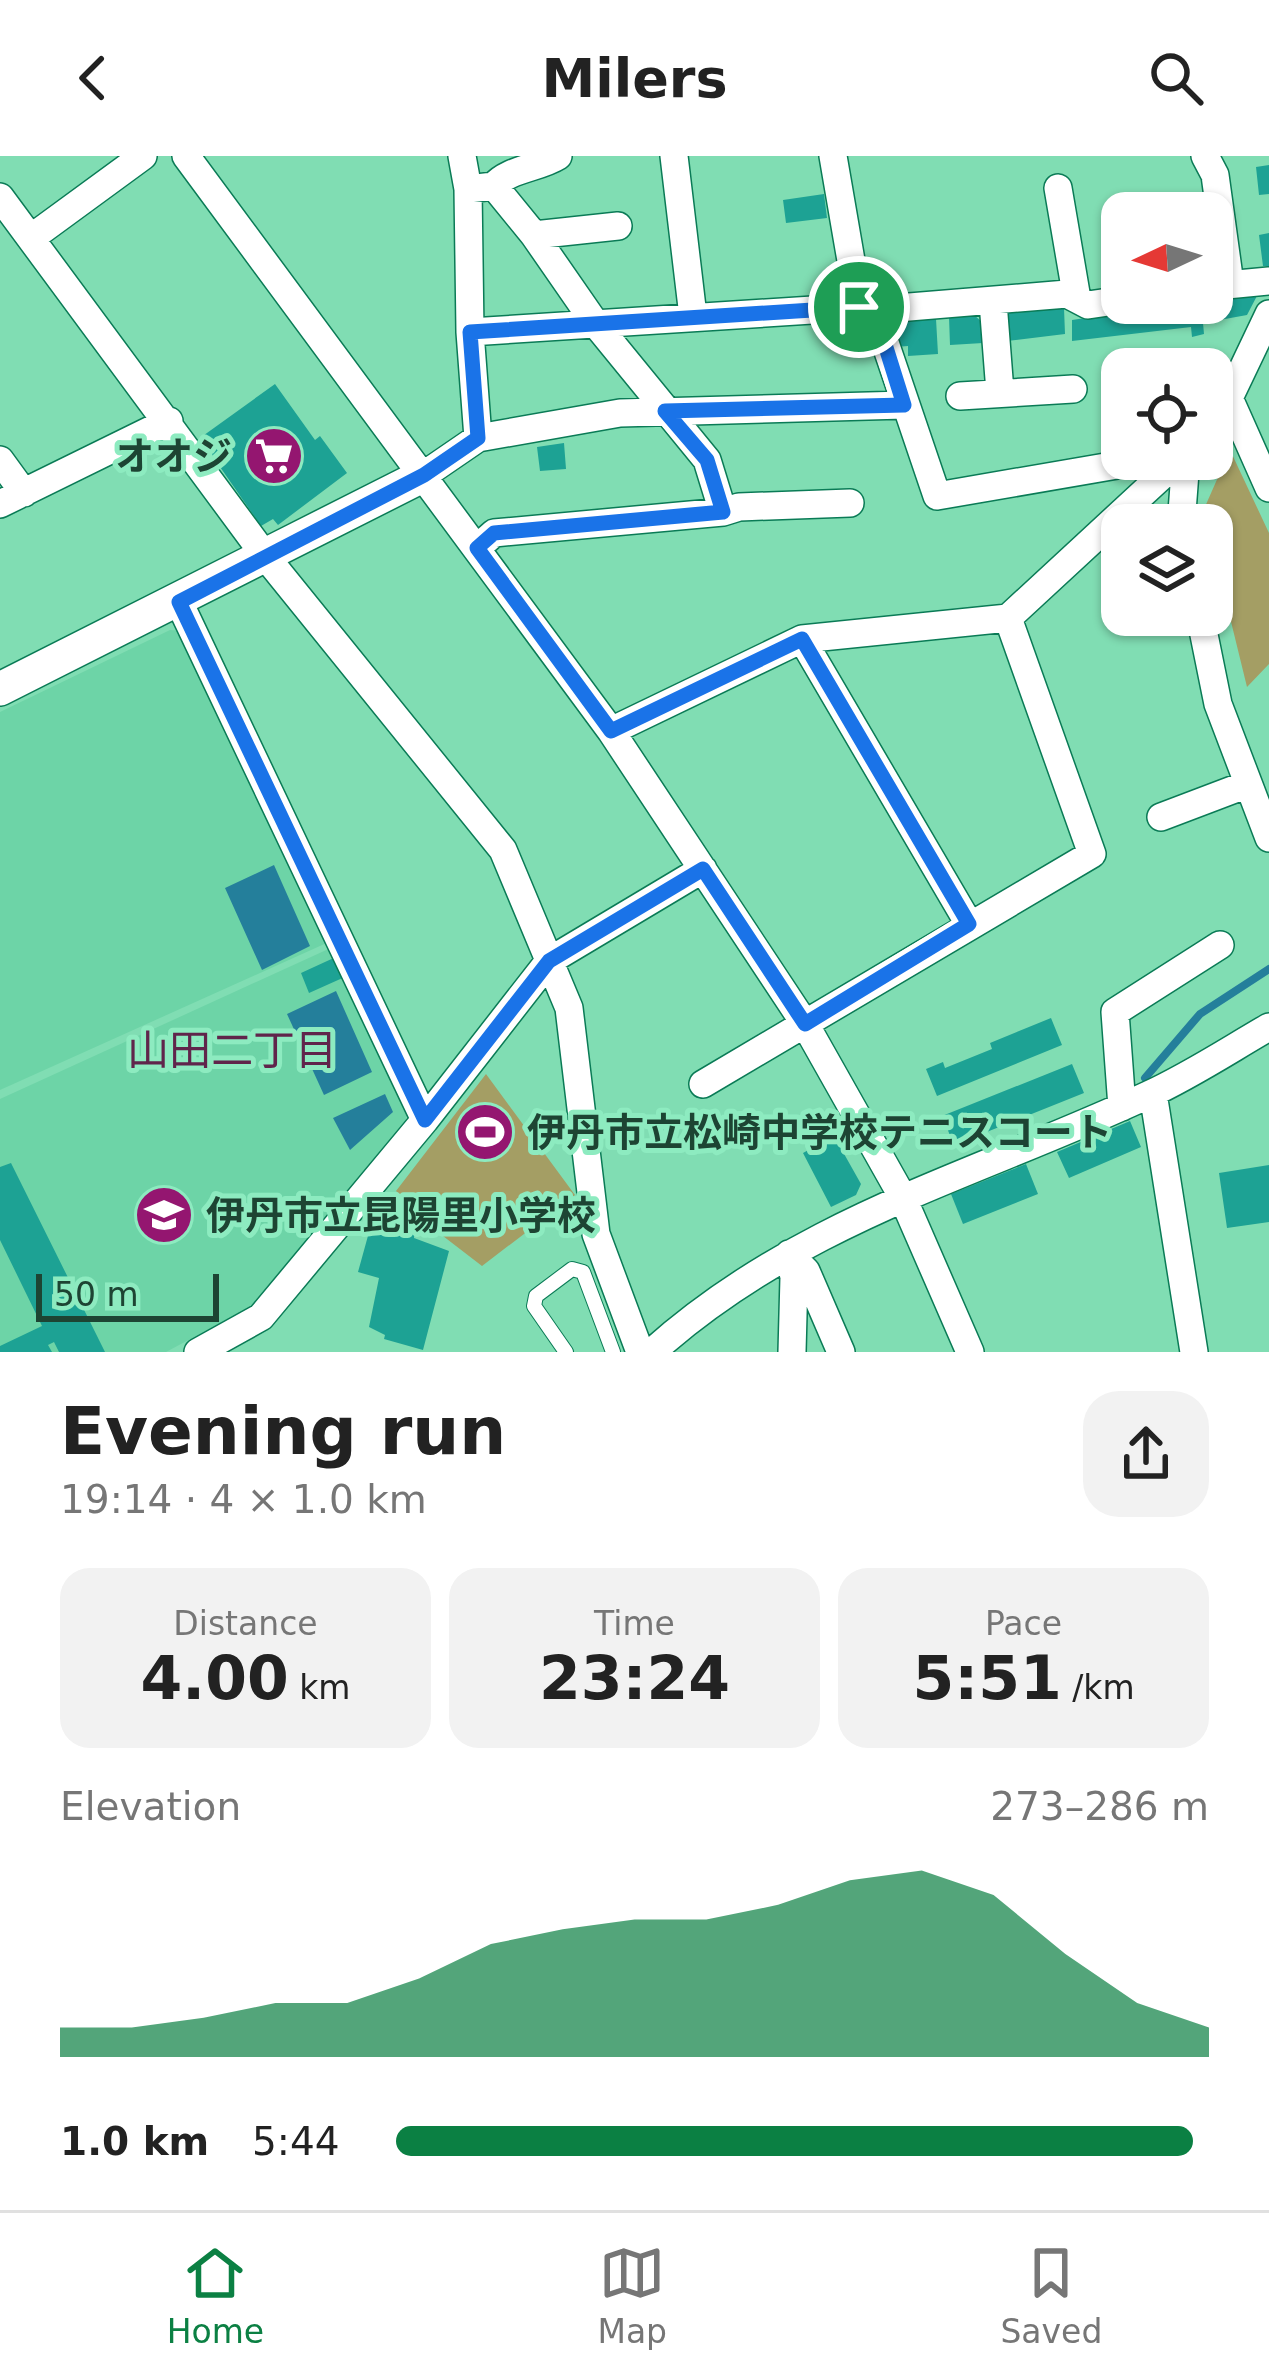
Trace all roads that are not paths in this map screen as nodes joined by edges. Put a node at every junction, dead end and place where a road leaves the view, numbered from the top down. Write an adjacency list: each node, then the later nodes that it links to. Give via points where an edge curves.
1 (143, 156): 14 (street)
2 (186, 156): 36 (street)
3 (462, 156): 8 (street)
4 (558, 156): 8 (street)
5 (674, 156): 22 (street)
6 (833, 156): 20 (street)
7 (1205, 156): 10 (street)
8 (481, 188): 13 (street); 24 (street)
9 (1058, 188): 17 (street)
10 (1216, 192)
11 (0, 197): 14 (street)
12 (618, 226): 13 (street)
13 (534, 235): 23 (street)
14 (32, 238): 31 (street)
15 (1269, 281): 16 (street)
16 (1233, 284)
17 (1077, 299): 18 (street); 19 (street)
18 (993, 302): 20 (street); 27 (street)
19 (1101, 303)
20 (859, 307): 22 (street); 29 (street, via 878,322)
21 (1269, 314): 25 (street)
22 (693, 316): 23 (street)
23 (596, 323): 24 (street); 30 (street)
24 (470, 332): 33 (street)
25 (1233, 385)
26 (1073, 389): 27 (street)
27 (1000, 392): 28 (street)
28 (960, 396)
29 (904, 405): 30 (street); 35 (street, via 937,496)
30 (665, 411): 33 (street); 41 (street, via 707,460)
31 (169, 421): 39 (street); 43 (street)
32 (1233, 429): 38 (street)
33 (478, 438): 36 (street)
34 (0, 460): 39 (street)
35 (1101, 468)
36 (424, 475): 42 (street); 43 (street)
37 (1160, 480): 45 (street)
38 (1269, 488)
39 (12, 498)
40 (850, 503): 41 (street)
41 (723, 512): 42 (street, via 494,533)
42 (477, 548): 49 (street)
43 (266, 556): 44 (street); 56 (street, via 503,850)
44 (179, 602): 48 (street); 62 (street)
45 (1008, 618): 47 (street); 54 (street, via 1093,854)
46 (1204, 636): 50 (street, via 1218,704)
47 (802, 639): 49 (street); 54 (street)
48 (0, 689)
49 (611, 731): 53 (street)
50 (1248, 784): 51 (street); 52 (street)
51 (1161, 817)
52 (1269, 838)
53 (703, 869): 56 (street); 57 (street)
54 (969, 924): 57 (street)
55 (1207, 960): 61 (street, via 1114,1003)
56 (549, 961): 62 (street); 65 (street, via 569,1008 596,1234)
57 (805, 1024): 59 (street); 63 (street)
58 (1269, 1028): 60 (street)
59 (703, 1084)
60 (1153, 1094): 61 (street); 72 (street)
61 (1122, 1107): 63 (street)
62 (425, 1120): 66 (street, via 261,1317)
63 (902, 1196): 64 (street); 71 (street)
64 (789, 1254): 65 (street, via 722,1294); 69 (street); 70 (street, via 806,1271)
65 (655, 1350)
66 (198, 1352)
67 (566, 1352): 68 (lane, via 534,1306 572,1269 583,1273)
68 (613, 1352)
69 (792, 1352)
70 (841, 1352)
71 (970, 1352)
72 (1194, 1352)

